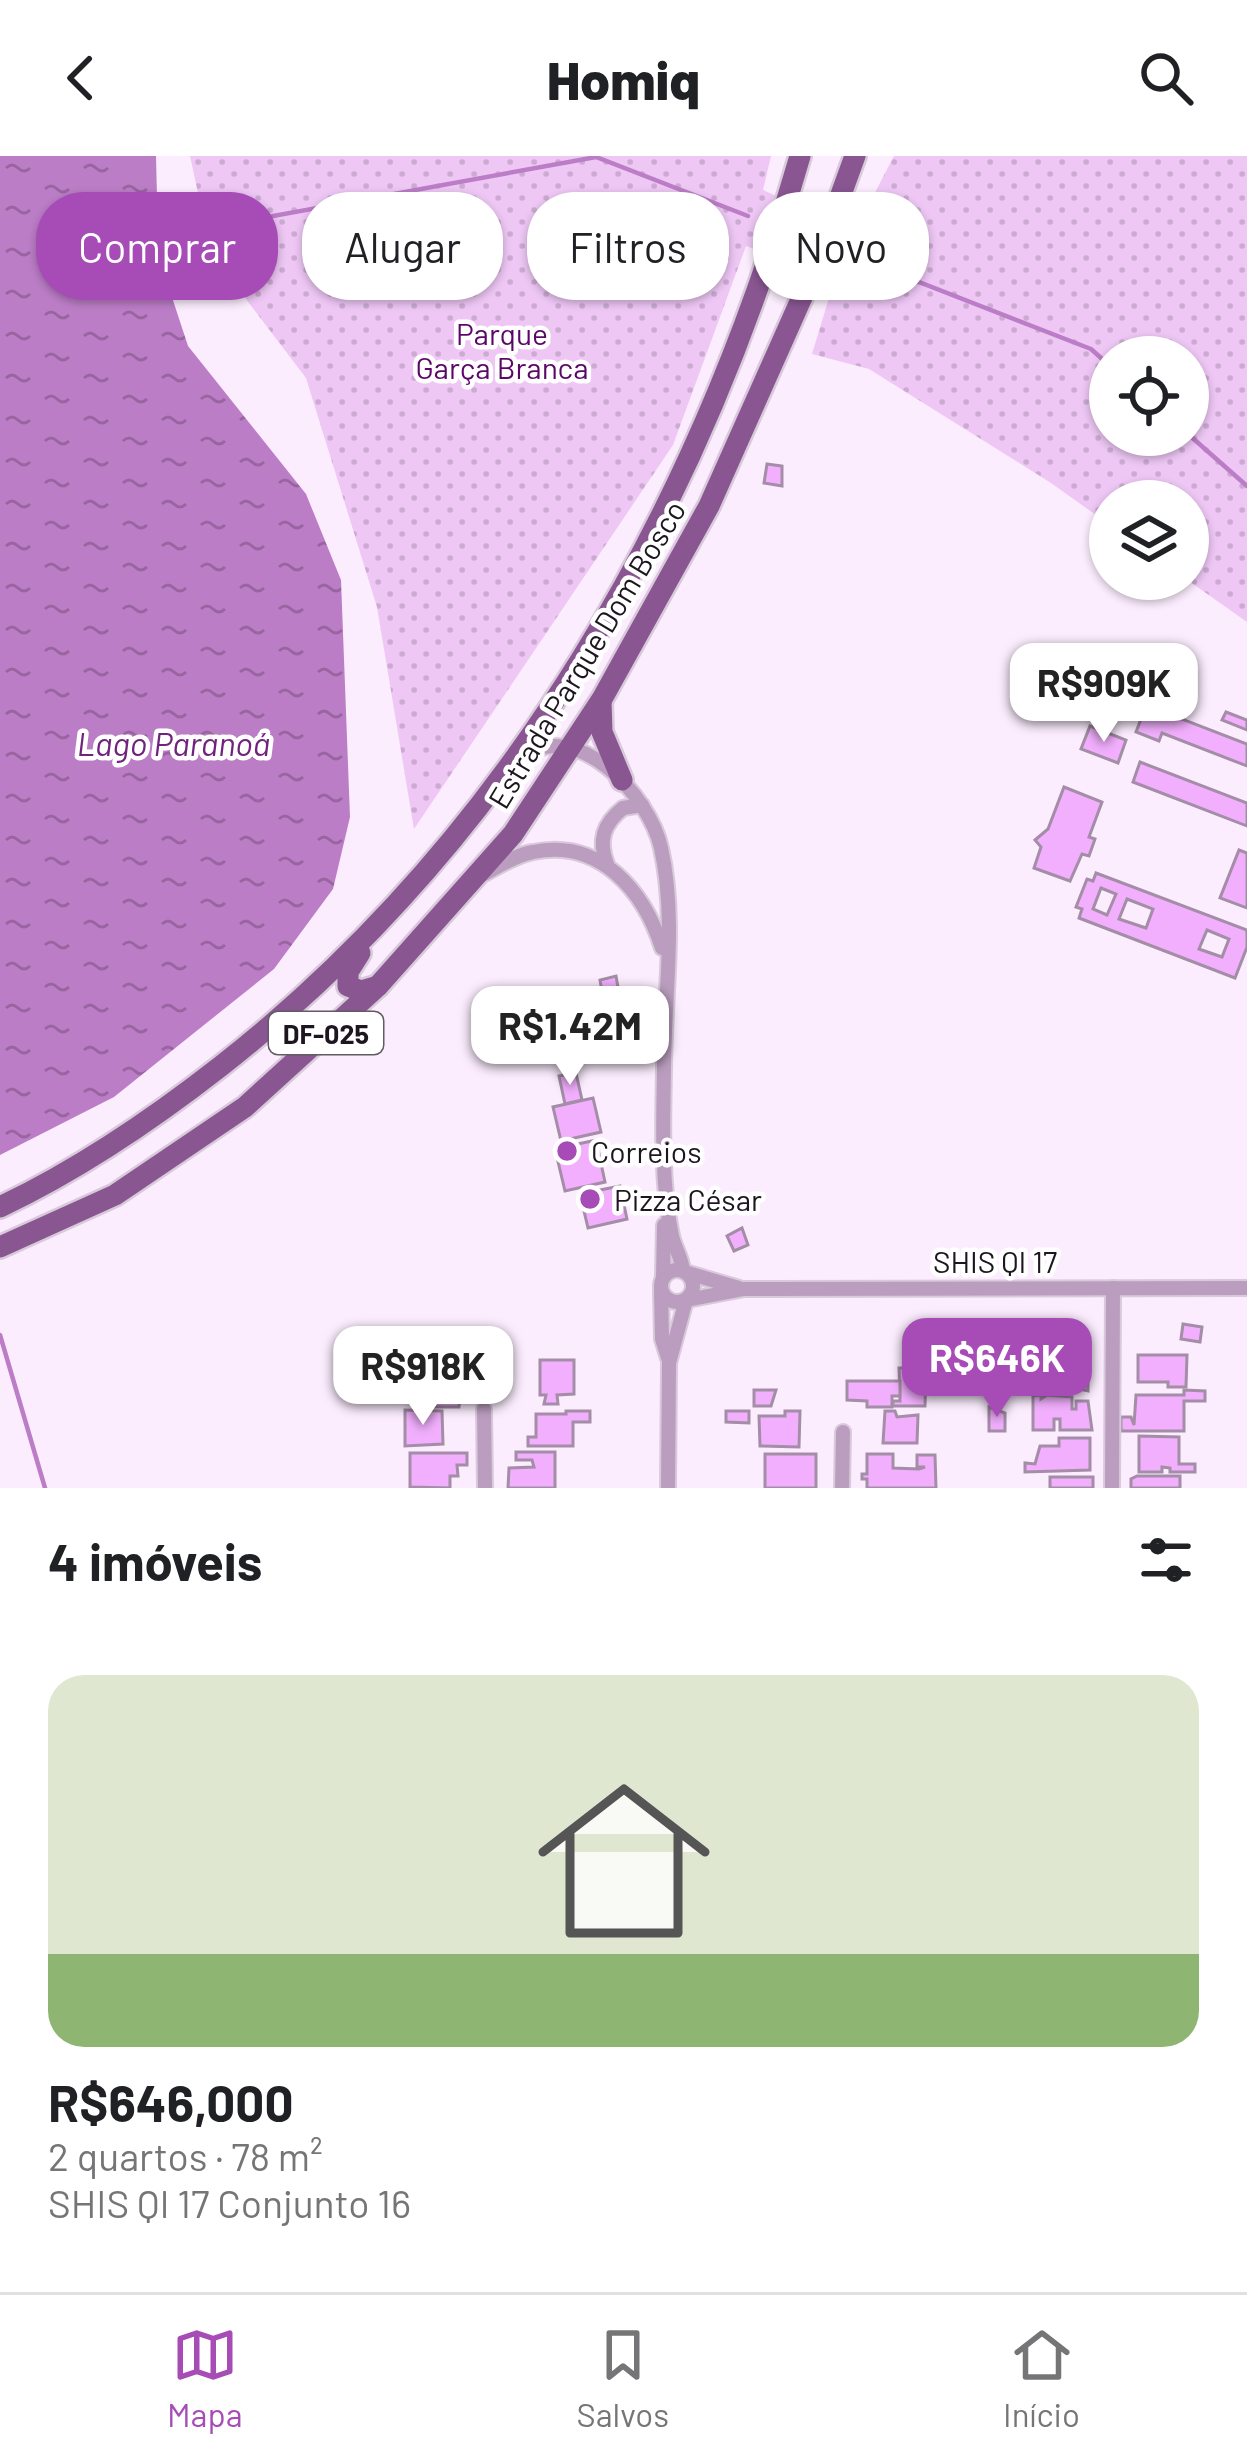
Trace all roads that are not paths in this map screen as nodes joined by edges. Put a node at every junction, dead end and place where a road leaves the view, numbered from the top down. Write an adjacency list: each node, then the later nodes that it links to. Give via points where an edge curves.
1 (800, 156): 3 (main road, Estrada Parque Dom Bosco / DF-025, via 707,422)
2 (855, 156): 4 (main road, Estrada Parque Dom Bosco / DF-025, via 811,277)
3 (650, 538): 4 (main road, via 659,563); 5 (main road, Estrada Parque Dom Bosco / DF-025)
4 (682, 557): 6 (main road, Estrada Parque Dom Bosco / DF-025)
5 (632, 573): 6 (main road, via 657,575); 9 (main road, Estrada Parque Dom Bosco / DF-025)
6 (661, 595): 7 (main road, Estrada Parque Dom Bosco / DF-025)
7 (602, 699): 8 (main road, Estrada Parque Dom Bosco / DF-025); 10 (main road, via 602,732)
8 (572, 747): 9 (street, via 534,750); 10 (street); 13 (main road, Estrada Parque Dom Bosco / DF-025)
9 (508, 771): 14 (main road, Estrada Parque Dom Bosco / DF-025)
10 (622, 780): 11 (street)
11 (642, 805): 12 (street, via 623,808 607,828 601,849); 15 (street, via 663,860)
12 (608, 864): 13 (street, via 545,850); 15 (street, via 652,918)
13 (477, 878): 16 (main road, Estrada Parque Dom Bosco / DF-025)
14 (386, 919): 16 (main road, via 347,971 356,990); 18 (main road, Estrada Parque Dom Bosco / DF-025, via 270,1028 164,1111)
15 (666, 962): 17 (street)
16 (378, 986): 19 (main road, Estrada Parque Dom Bosco / DF-025, via 245,1107 115,1195)
17 (668, 1196): 20 (street); 21 (street)
18 (0, 1207)
19 (7, 1244)
20 (686, 1272): 21 (street, via 670,1272); 24 (street, SHIS QI 17); 25 (street, via 694,1287)
21 (662, 1284): 25 (street, via 671,1302); 26 (street)
22 (1113, 1288): 23 (street, SHIS QI 17); 24 (street, SHIS QI 17); 32 (street)
23 (1247, 1288)
24 (744, 1289): 25 (street, SHIS QI 17)
25 (687, 1300): 26 (street)
26 (669, 1363): 30 (street)
27 (484, 1409): 29 (street)
28 (842, 1432): 31 (street)
29 (484, 1488)
30 (668, 1488)
31 (842, 1488)
32 (1112, 1488)

